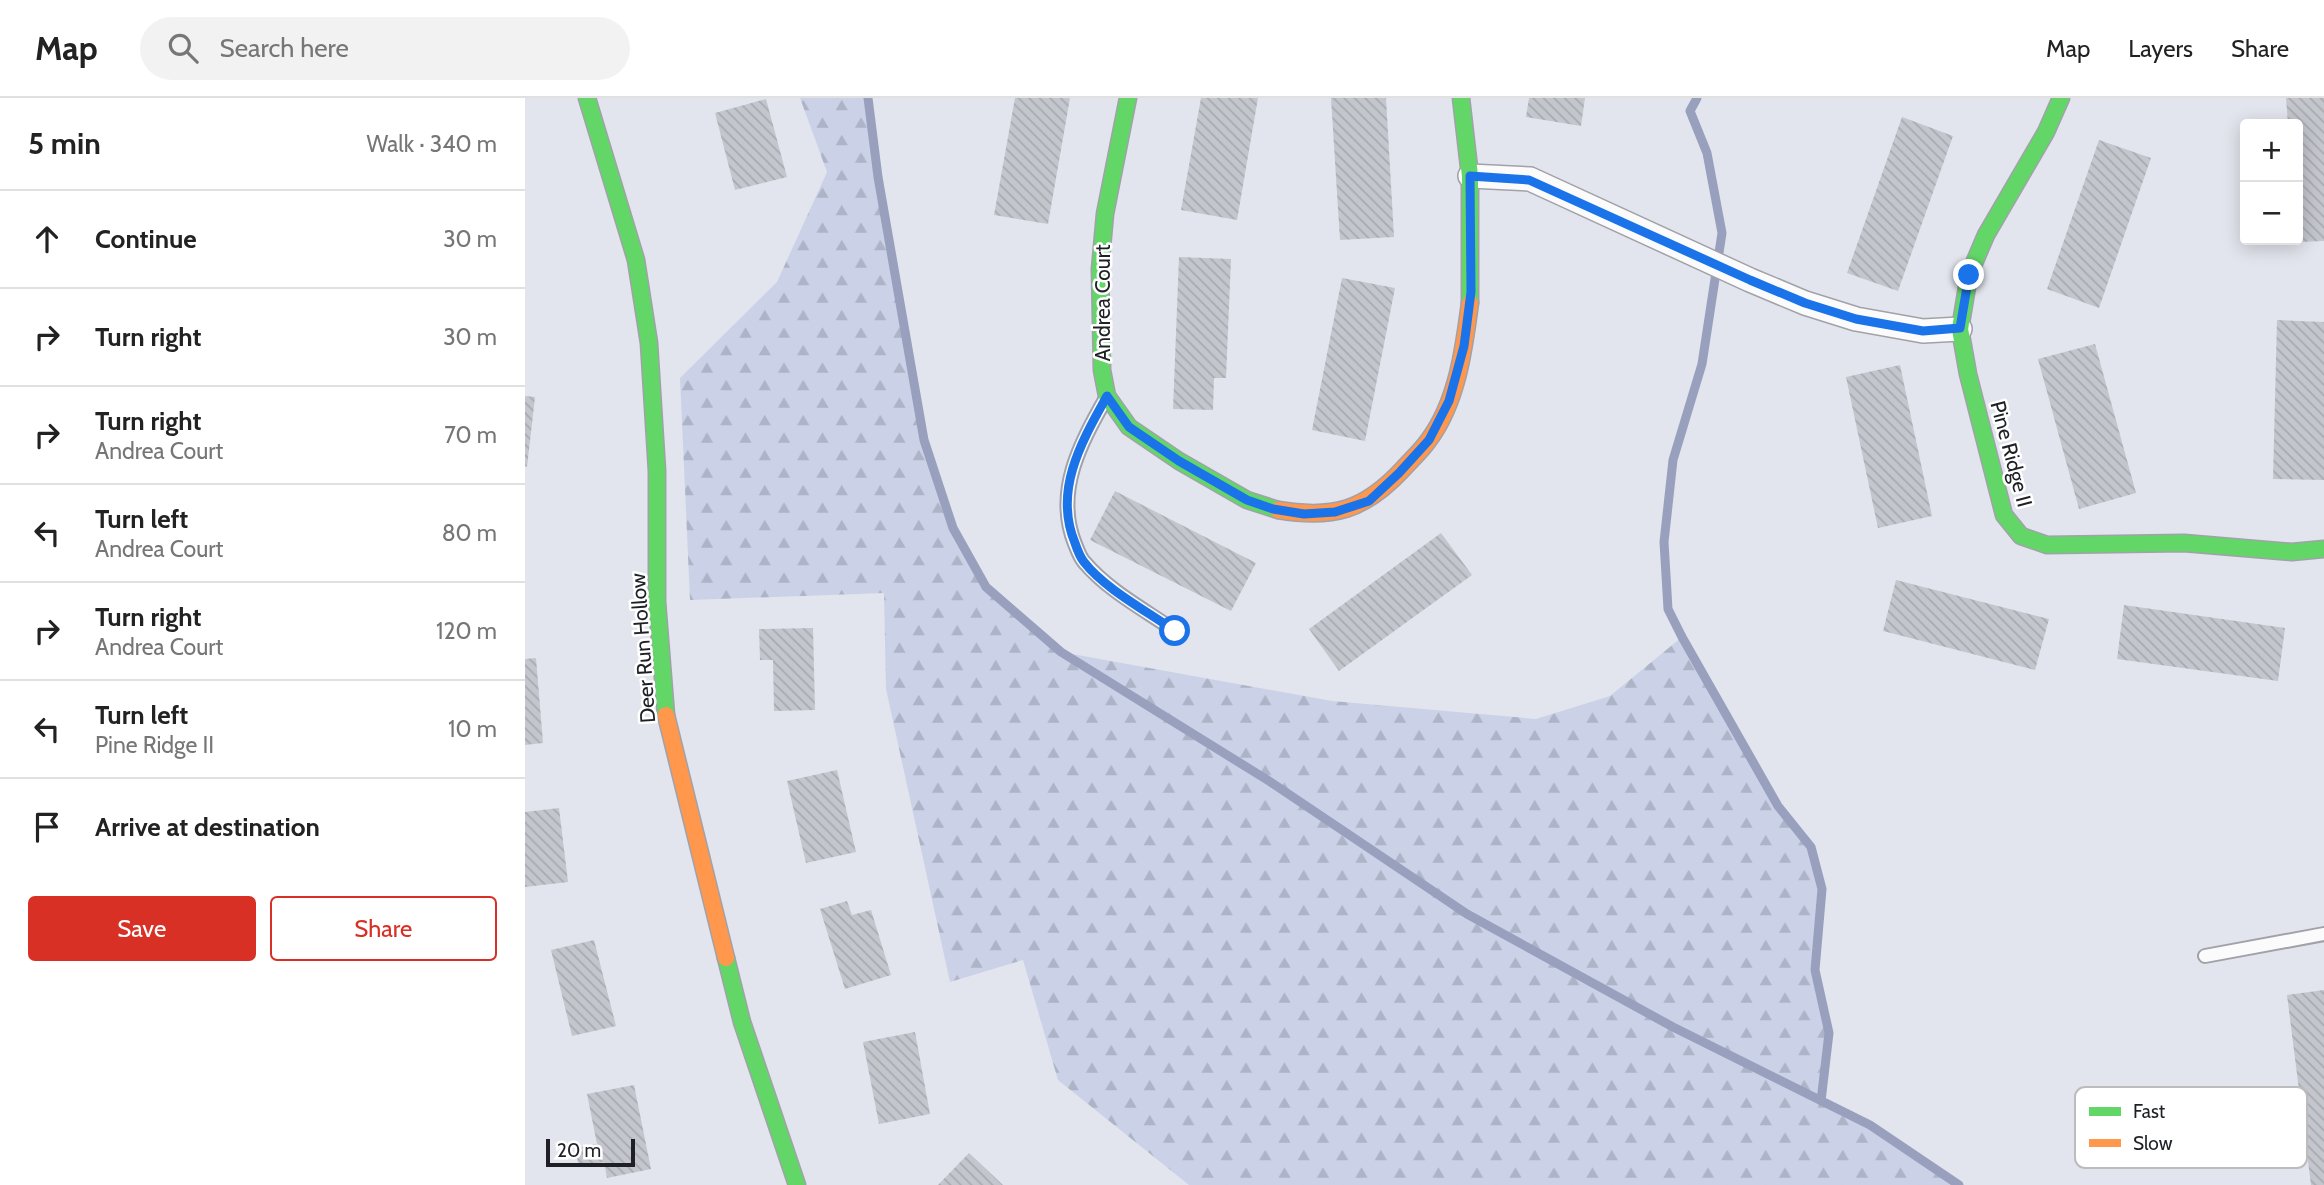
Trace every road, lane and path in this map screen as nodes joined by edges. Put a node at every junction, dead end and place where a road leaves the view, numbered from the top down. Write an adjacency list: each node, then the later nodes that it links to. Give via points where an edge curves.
1 (587, 98): 12 (street, Deer Run Hollow, via 636,260 649,343 665,712 743,1022)
2 (1128, 98): 7 (street, Andrea Court, via 1104,214 1100,269 1102,370)
3 (1461, 98): 5 (street, Andrea Court)
4 (2061, 98): 6 (street, Pine Ridge II, via 1986,235 1969,275)
5 (1470, 176): 6 (street, via 1529,180 1750,280 1856,319 1923,331); 7 (street, Andrea Court, via 1471,292 1464,346 1449,401 1429,440 1369,501 1335,512 1304,514 1247,500 1129,427)
6 (1960, 328): 8 (street, Pine Ridge II, via 2004,515 2013,531 2028,541 2047,545 2184,543 2292,552)
7 (1107, 396): 9 (lane, via 1072,467 1066,497 1069,529 1083,561)
8 (2324, 549)
9 (1175, 631)
10 (2324, 934): 11 (lane)
11 (2205, 956)
12 (797, 1185)

